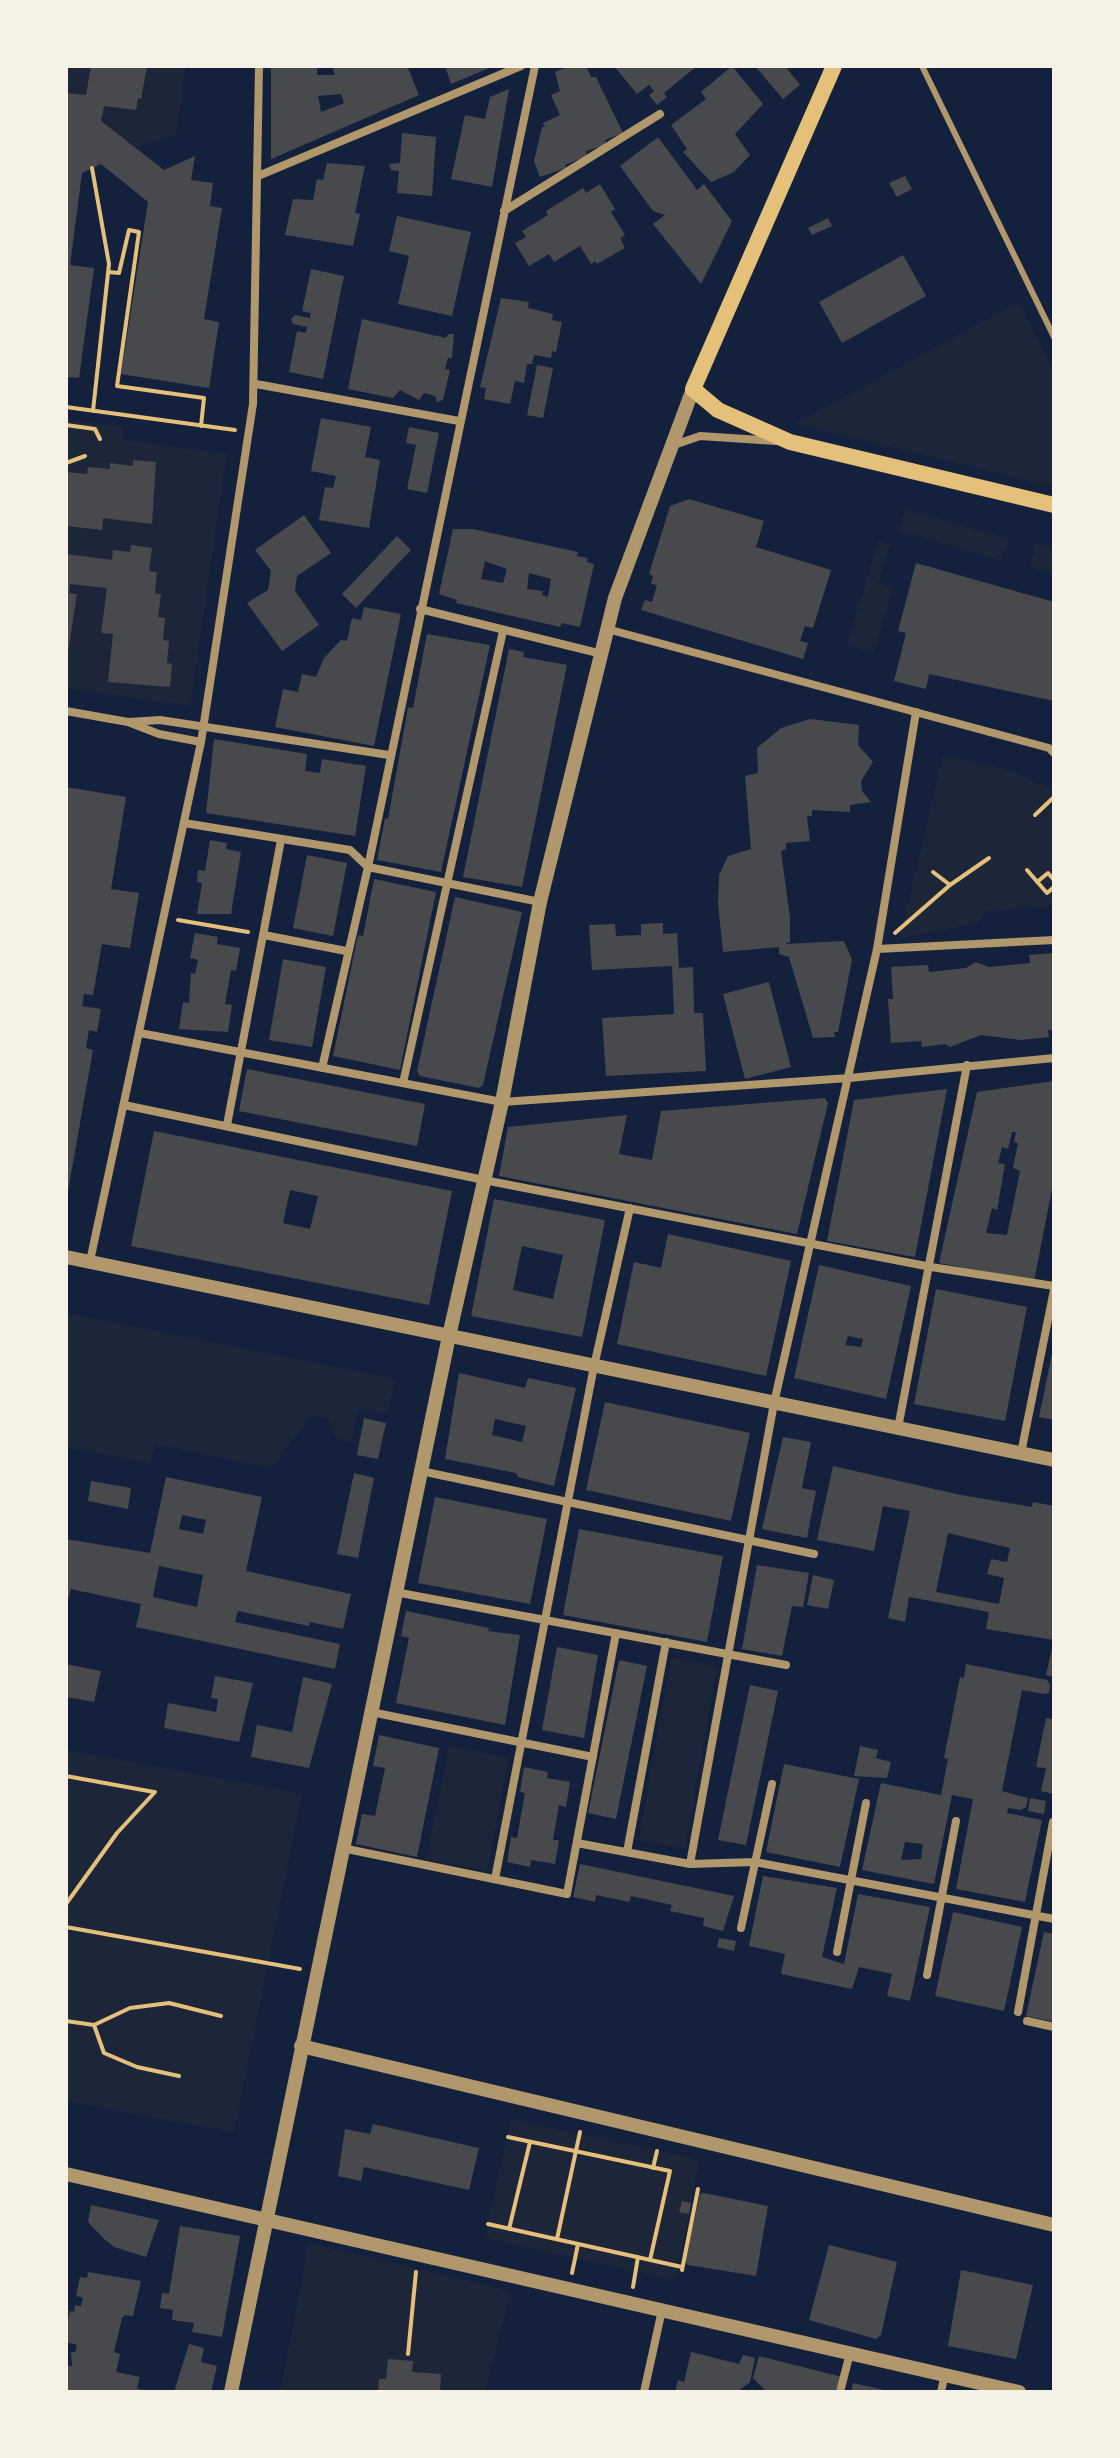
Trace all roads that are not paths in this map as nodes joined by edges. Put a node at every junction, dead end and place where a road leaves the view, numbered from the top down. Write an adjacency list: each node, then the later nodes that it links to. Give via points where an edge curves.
1 (259, 66): 7 (street)
2 (521, 66): 7 (street)
3 (535, 66): 8 (street)
4 (834, 66): 11 (main road)
5 (922, 66): 9 (lane)
6 (660, 114): 8 (street)
7 (258, 176): 10 (street)
8 (504, 211): 12 (street)
9 (1054, 337)
10 (256, 384): 12 (street); 23 (street)
11 (693, 389): 13 (main road, via 718,410); 14 (street)
12 (459, 421): 16 (street)
13 (790, 442): 14 (street, via 700,436); 15 (main road)
14 (670, 446): 17 (street)
15 (1054, 505)
16 (420, 609): 18 (street); 26 (street)
17 (607, 629): 19 (street); 21 (street)
18 (503, 631): 19 (street); 30 (street)
19 (602, 654): 31 (street)
20 (66, 711): 22 (street)
21 (916, 712): 25 (street); 34 (street)
22 (128, 722): 23 (street, via 160,720); 24 (street)
23 (204, 727): 24 (street); 26 (street)
24 (201, 742): 27 (street)
25 (1054, 753)
26 (389, 755): 29 (street)
27 (184, 823): 28 (street); 36 (street)
28 (281, 840): 29 (street, via 350,850); 32 (street)
29 (368, 867): 30 (street); 35 (street)
30 (448, 882): 31 (street); 42 (street)
31 (540, 902): 43 (street)
32 (264, 935): 35 (street); 37 (street)
33 (1054, 940): 34 (street)
34 (877, 949): 41 (street)
35 (346, 951): 40 (street)
36 (140, 1033): 37 (street); 44 (street)
37 (240, 1052): 40 (street); 45 (street)
38 (1054, 1058): 39 (street)
39 (967, 1065): 41 (street); 51 (street)
40 (322, 1068): 42 (street)
41 (849, 1078): 43 (street); 48 (street)
42 (403, 1083): 43 (street)
43 (502, 1102): 46 (street)
44 (124, 1105): 45 (street); 50 (street)
45 (227, 1125): 46 (street)
46 (484, 1180): 47 (street); 53 (street)
47 (630, 1208): 48 (street); 54 (street)
48 (810, 1244): 51 (street); 55 (street)
49 (66, 1257): 50 (street)
50 (90, 1261): 53 (street)
51 (931, 1267): 52 (street); 56 (street)
52 (1054, 1288): 57 (street)
53 (449, 1336): 54 (street); 59 (street)
54 (594, 1366): 55 (street); 60 (street)
55 (774, 1403): 56 (street); 61 (street)
56 (898, 1428): 57 (street)
57 (1021, 1453): 58 (street)
58 (1054, 1460)
59 (421, 1471): 60 (street); 63 (street)
60 (568, 1502): 61 (street); 64 (street)
61 (749, 1540): 62 (street); 67 (street)
62 (814, 1554)
63 (395, 1592): 64 (street); 69 (street)
64 (545, 1620): 65 (street); 70 (street)
65 (616, 1633): 66 (street); 71 (street)
66 (666, 1642): 67 (street); 78 (street)
67 (728, 1654): 68 (street); 80 (street)
68 (786, 1665)
69 (371, 1712): 70 (street); 77 (street)
70 (522, 1743): 71 (street); 81 (street)
71 (593, 1757): 76 (street)
72 (772, 1784): 79 (street)
73 (866, 1803): 82 (street)
74 (956, 1821): 83 (street)
75 (1053, 1822): 84 (street)
76 (577, 1843): 78 (street); 81 (street, via 567,1894)
77 (342, 1848): 81 (street); 92 (street)
78 (627, 1852): 80 (street)
79 (755, 1862): 80 (street); 82 (street); 86 (street)
80 (690, 1864)
81 (495, 1879)
82 (850, 1880): 83 (street); 87 (street)
83 (942, 1898): 84 (street); 88 (street)
84 (1036, 1916): 85 (street); 89 (street)
85 (1054, 1919)
86 (741, 1928)
87 (837, 1952)
88 (927, 1975)
89 (1018, 2012)
90 (1027, 2021): 91 (street)
91 (1054, 2027)
92 (301, 2046): 94 (street); 95 (street)
93 (66, 2174): 94 (street)
94 (265, 2218): 96 (street); 99 (street)
95 (1054, 2225)
96 (662, 2310): 97 (street); 100 (street)
97 (850, 2352): 98 (street); 101 (street)
98 (945, 2373): 102 (street); 103 (street)
99 (231, 2392)
100 (644, 2392)
101 (840, 2392)
102 (941, 2392)
103 (1019, 2392)

